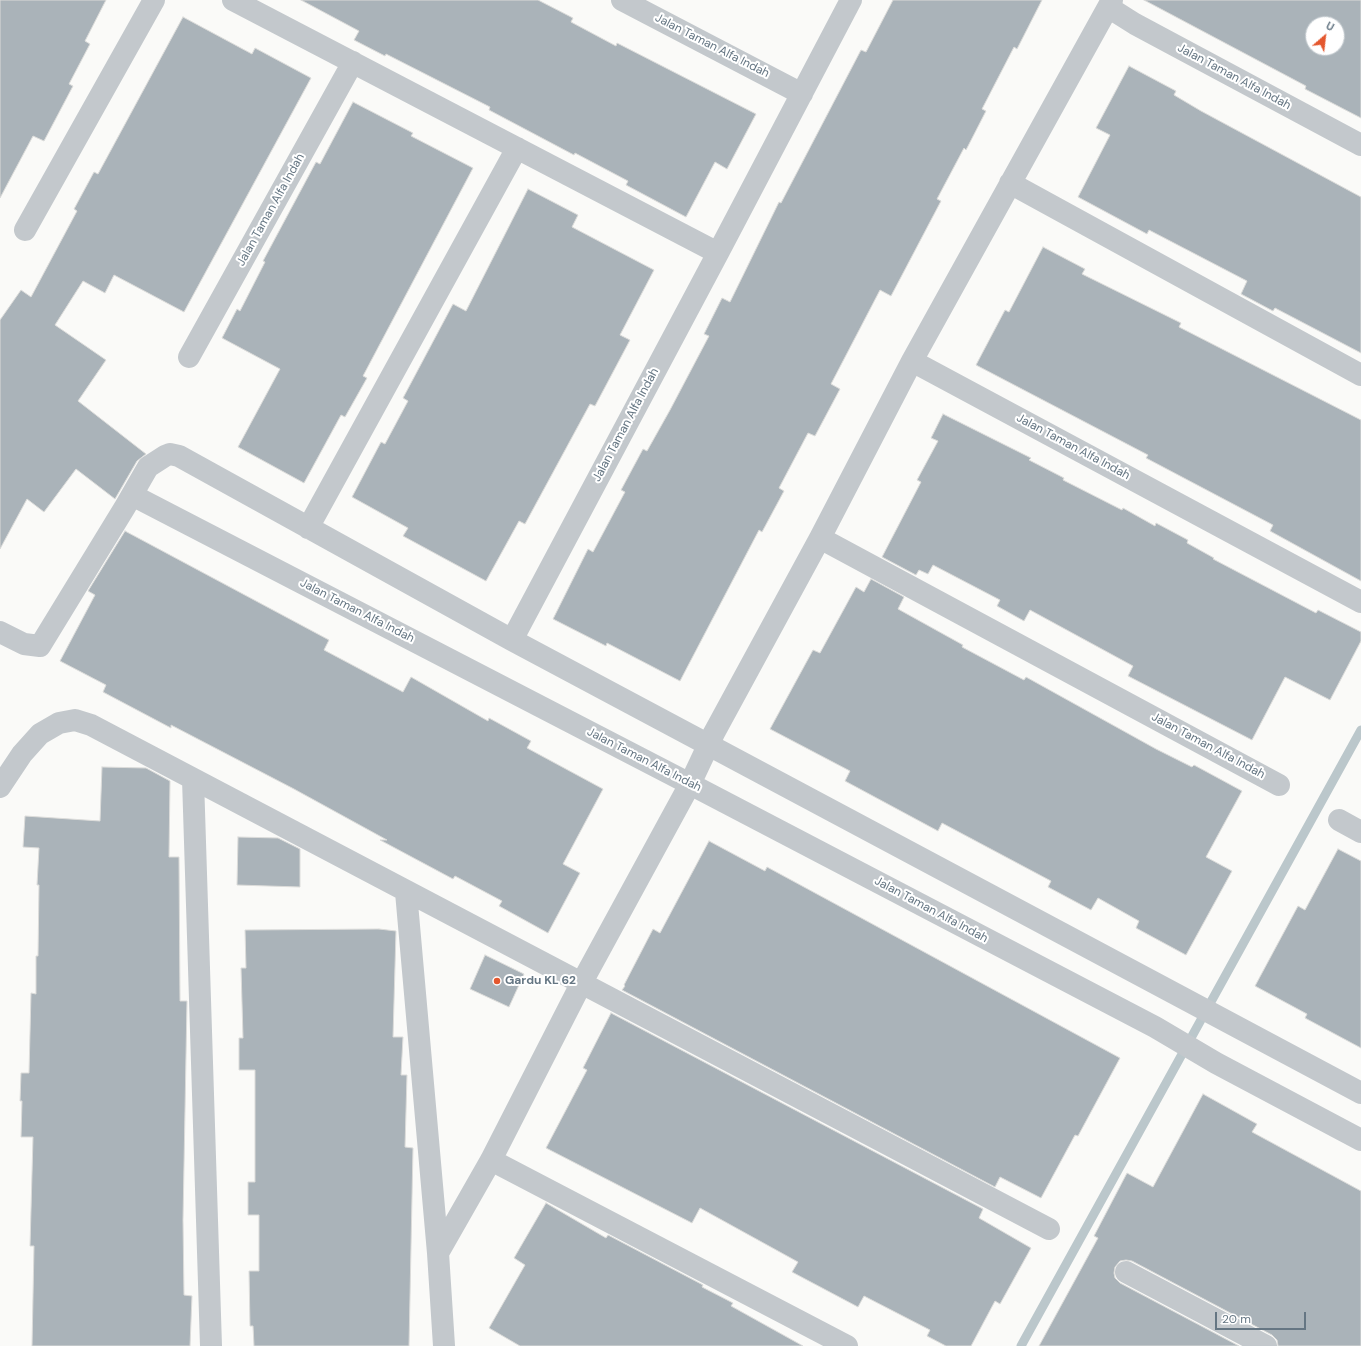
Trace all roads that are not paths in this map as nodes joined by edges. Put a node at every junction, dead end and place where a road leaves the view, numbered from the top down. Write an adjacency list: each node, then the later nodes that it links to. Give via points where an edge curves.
1 (154, 0): 11 (street)
2 (233, 0): 6 (street)
3 (622, 0): 7 (street, Jalan Taman Alfa Indah)
4 (851, 0): 7 (street, Jalan Taman Alfa Indah)
5 (1110, 4): 8 (street, Jalan Taman Alfa Indah, via 1135,24); 10 (street, Jalan Taman Alfa Indah)
6 (353, 62): 9 (street); 13 (street, Jalan Taman Alfa Indah)
7 (802, 94): 12 (street, Jalan Taman Alfa Indah)
8 (1361, 145)
9 (517, 148): 12 (street); 17 (street)
10 (1010, 183): 14 (street, Jalan Taman Alfa Indah); 15 (street)
11 (25, 230)
12 (718, 253): 21 (street, Jalan Taman Alfa Indah)
13 (189, 357)
14 (912, 361): 18 (street, Jalan Taman Alfa Indah); 19 (street, Jalan Taman Alfa Indah)
15 (1361, 375)
16 (132, 495): 17 (street, via 148,467 170,454 179,456); 20 (street, via 40,646 24,644); 24 (street, Jalan Taman Alfa Indah)
17 (308, 528): 21 (street)
18 (820, 538): 22 (street, Jalan Taman Alfa Indah); 25 (street, Jalan Taman Alfa Indah)
19 (1361, 602)
20 (0, 632)
21 (512, 640): 22 (street)
22 (707, 739): 24 (street, Jalan Taman Alfa Indah); 31 (street, via 1172,993)
23 (193, 779): 26 (street, via 91,725 75,720 59,723 40,734 22,754); 29 (street); 37 (street)
24 (690, 784): 30 (street, Jalan Taman Alfa Indah); 32 (street, Jalan Taman Alfa Indah, via 1155,1028)
25 (1279, 784)
26 (0, 787)
27 (1338, 820): 28 (street)
28 (1361, 832)
29 (406, 892): 30 (street); 35 (street)
30 (581, 984): 33 (street, Jalan Taman Alfa Indah); 34 (street)
31 (1361, 1093)
32 (1361, 1140)
33 (491, 1160): 35 (street, Jalan Taman Alfa Indah); 39 (street)
34 (1049, 1229)
35 (438, 1253): 38 (street)
36 (1126, 1272): 40 (street)
37 (211, 1346)
38 (444, 1346)
39 (847, 1346)
40 (1266, 1346)

